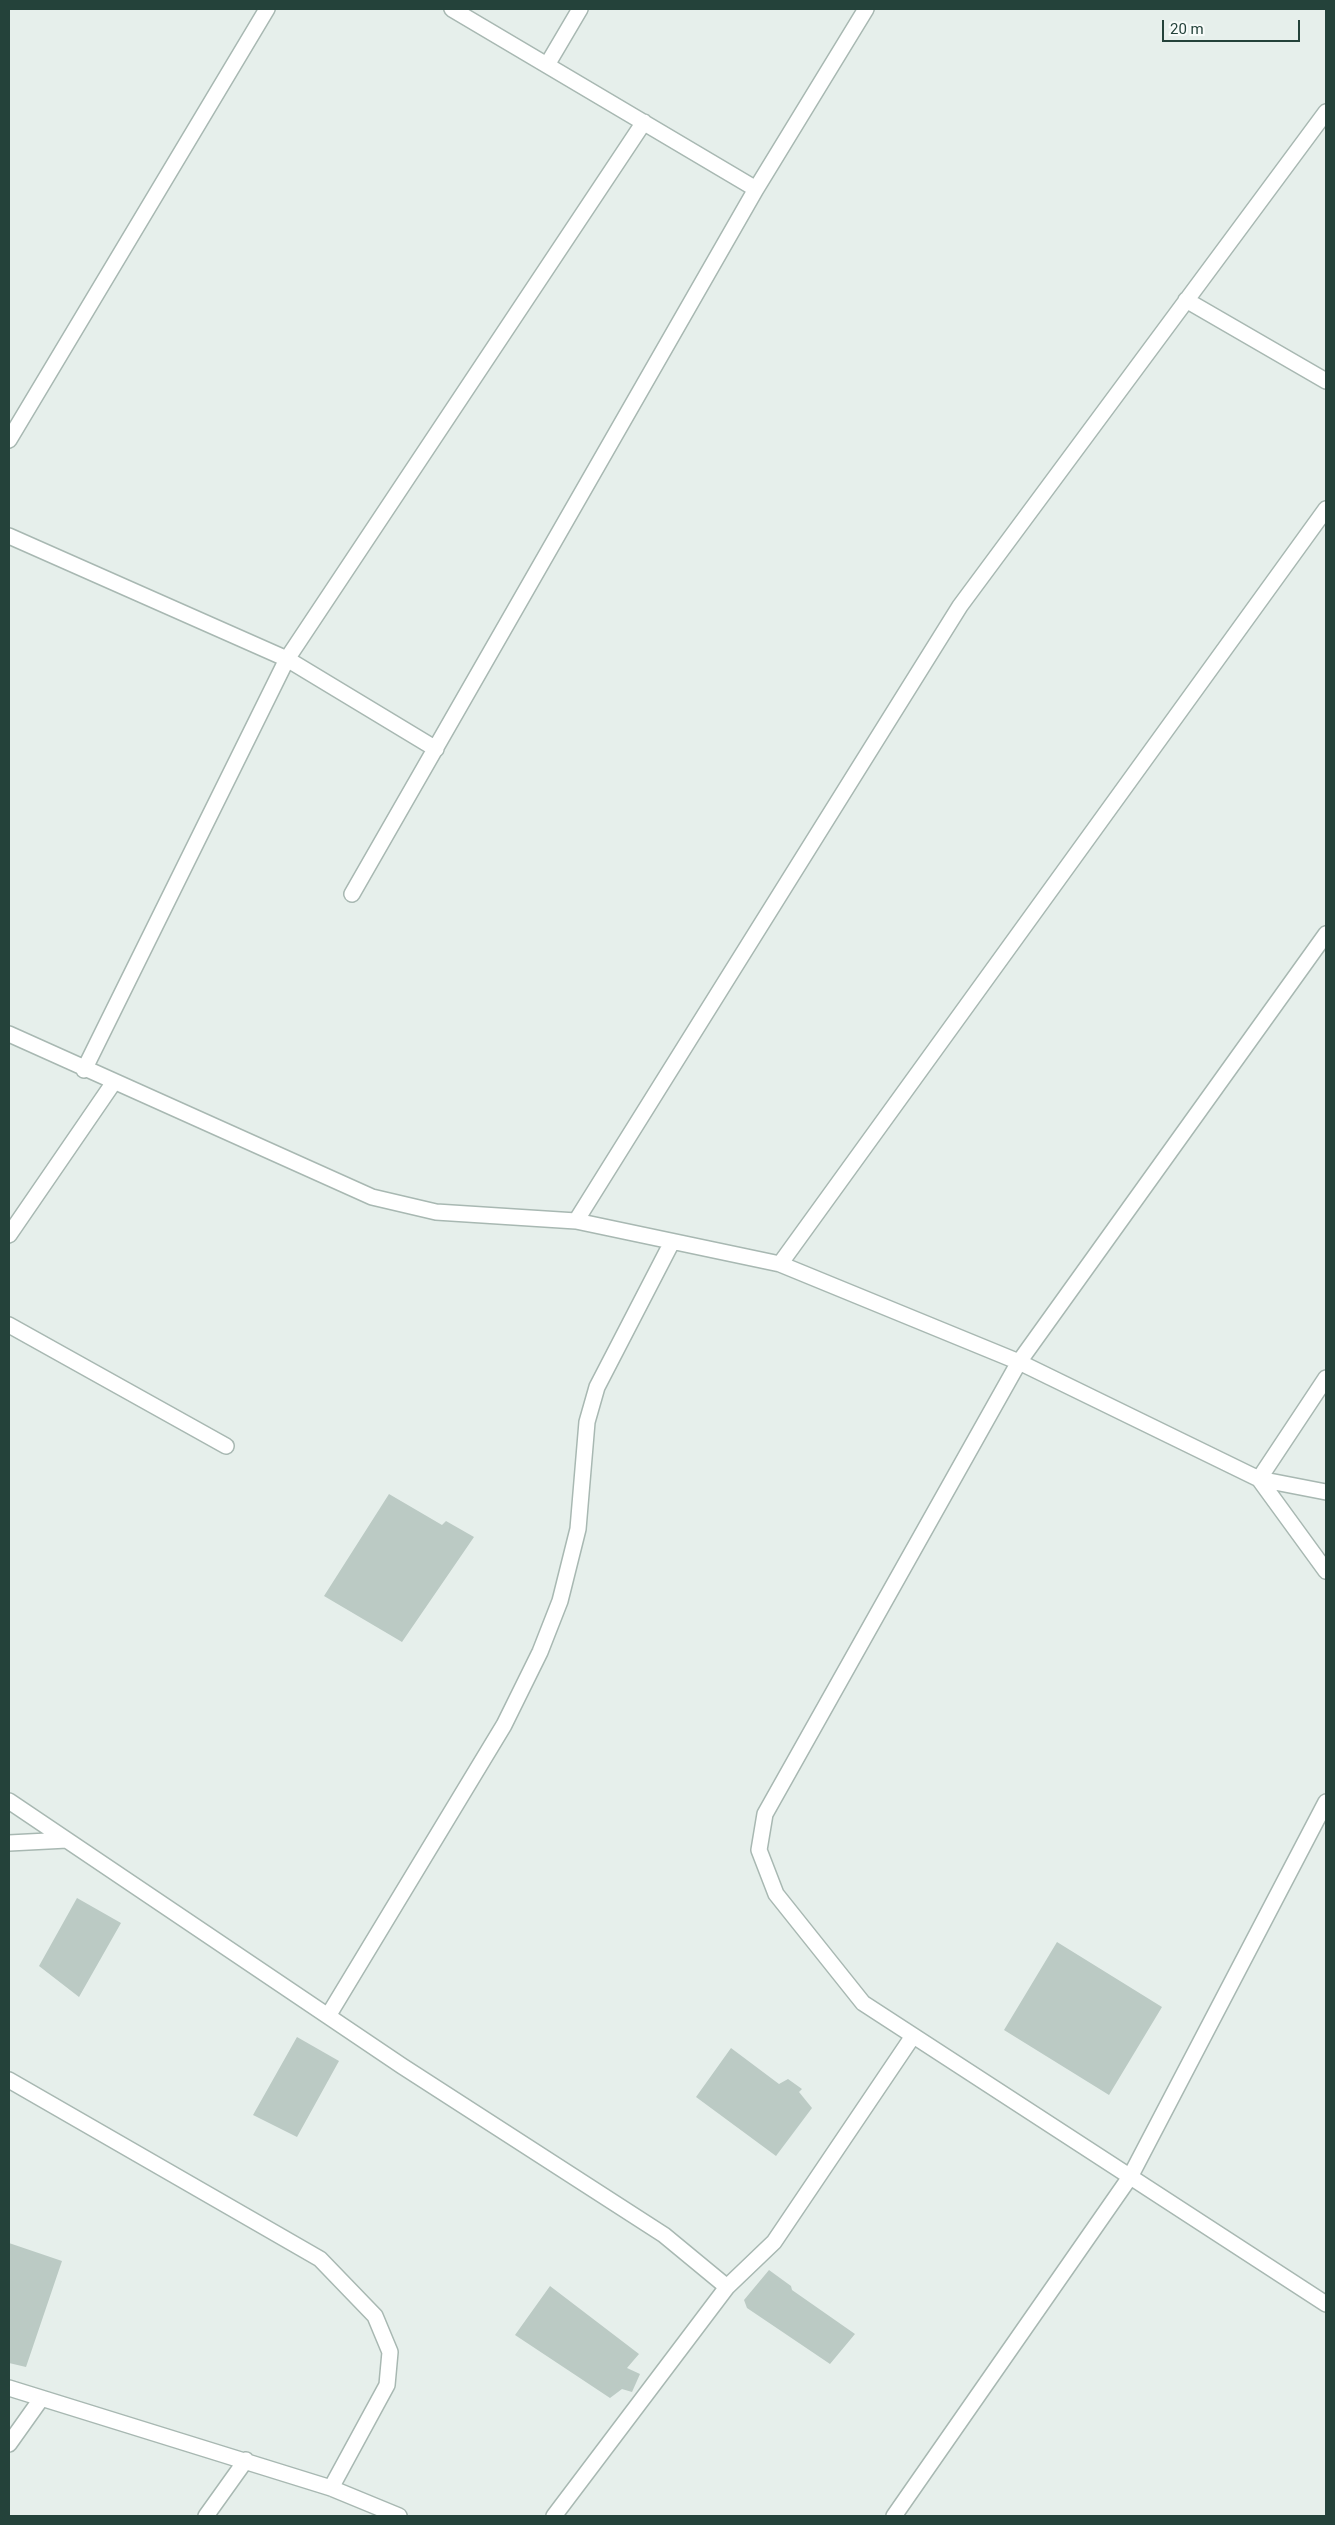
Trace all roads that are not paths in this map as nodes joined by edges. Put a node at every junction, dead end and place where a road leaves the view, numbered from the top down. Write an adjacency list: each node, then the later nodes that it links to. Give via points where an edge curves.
1 (267, 9): 11 (street)
2 (452, 9): 5 (street)
3 (580, 9): 5 (street)
4 (866, 9): 8 (street)
5 (547, 65): 7 (street)
6 (1326, 112): 9 (street)
7 (644, 122): 8 (street); 14 (street)
8 (756, 188): 15 (street)
9 (1186, 300): 10 (street); 21 (street, via 960,606)
10 (1326, 381)
11 (9, 440)
12 (1326, 509): 24 (street)
13 (9, 536): 14 (street)
14 (287, 659): 15 (street); 19 (street)
15 (436, 749): 16 (street)
16 (352, 894)
17 (1326, 934): 26 (street)
18 (9, 1034): 19 (street)
19 (84, 1070): 20 (street)
20 (114, 1082): 21 (street, via 372,1197 436,1212); 22 (street)
21 (576, 1221): 23 (street)
22 (9, 1235)
23 (672, 1242): 24 (street); 36 (street, via 597,1387 587,1422 578,1529 560,1601 540,1652 504,1725)
24 (780, 1264): 26 (street)
25 (9, 1324): 28 (street)
26 (1019, 1362): 29 (street); 37 (street, via 765,1814 759,1850 776,1894 863,2003)
27 (1326, 1378): 29 (street)
28 (226, 1446)
29 (1259, 1480): 30 (street); 31 (street)
30 (1326, 1492)
31 (1326, 1571)
32 (9, 1801): 34 (street)
33 (1326, 1802): 39 (street)
34 (67, 1840): 35 (street); 36 (street)
35 (9, 1843)
36 (328, 2016): 40 (street, via 664,2235)
37 (913, 2036): 39 (street); 40 (street, via 774,2242)
38 (9, 2080): 46 (street, via 320,2259 374,2316 390,2352 387,2385)
39 (1130, 2177): 41 (street); 50 (street)
40 (726, 2287): 49 (street)
41 (1326, 2304)
42 (9, 2388): 43 (street)
43 (42, 2399): 44 (street); 45 (street)
44 (9, 2444)
45 (246, 2460): 46 (street); 47 (street)
46 (331, 2488): 48 (street)
47 (206, 2516)
48 (398, 2516)
49 (554, 2516)
50 (894, 2516)

